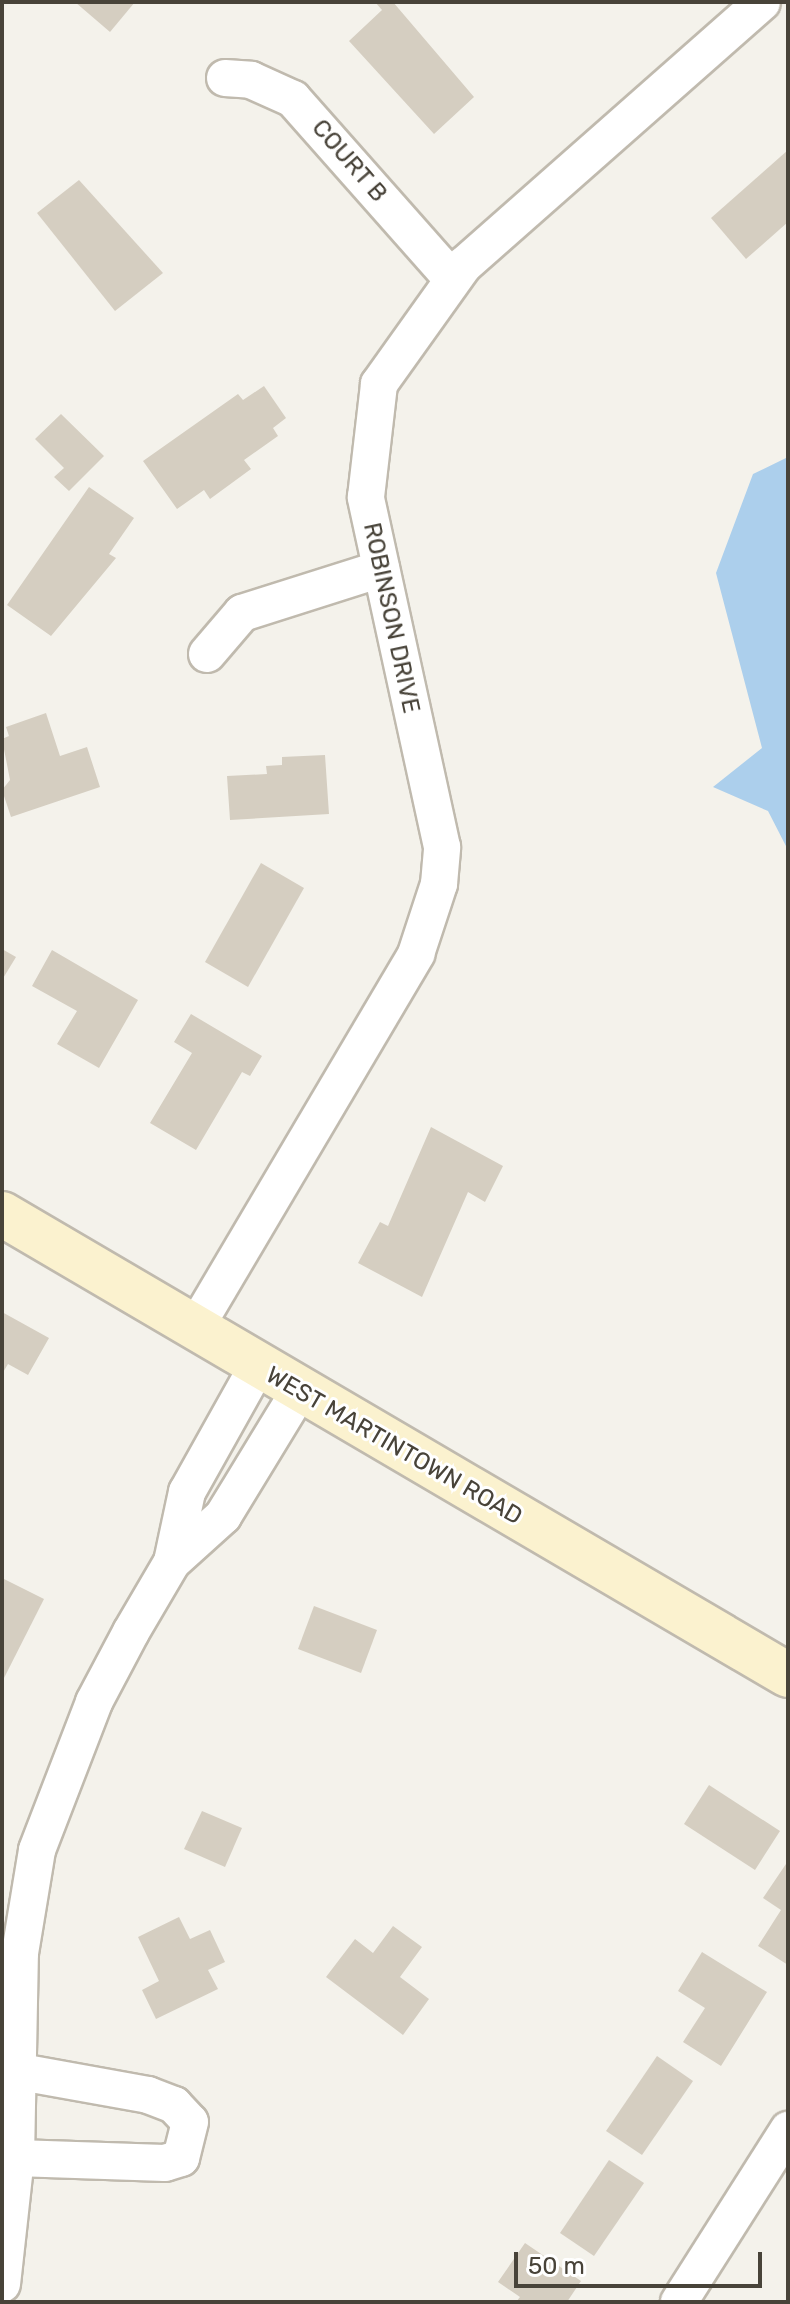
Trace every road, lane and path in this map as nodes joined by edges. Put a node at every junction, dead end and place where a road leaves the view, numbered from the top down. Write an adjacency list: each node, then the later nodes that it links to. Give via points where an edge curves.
1 (762, 2): 3 (street, ROBINSON DRIVE)
2 (225, 78): 3 (street, COURT B, via 251,80 293,99)
3 (452, 279): 4 (street, ROBINSON DRIVE, via 403,342 375,397 366,497)
4 (381, 569): 5 (street, via 242,613); 7 (street, ROBINSON DRIVE, via 442,847 439,884 416,954)
5 (207, 654)
6 (2, 1214): 7 (main road, WEST MARTINTOWN ROAD)
7 (194, 1330): 8 (main road, WEST MARTINTOWN ROAD)
8 (257, 1367): 9 (main road, WEST MARTINTOWN ROAD); 10 (street, via 187,1492)
9 (300, 1390): 10 (street, via 223,1516); 11 (main road, WEST MARTINTOWN ROAD)
10 (172, 1562): 12 (street, via 94,1702 37,1850 20,1953)
11 (788, 1675)
12 (15, 2071): 14 (street); 14 (street, via 148,2095 190,2122 181,2158 165,2163)
13 (788, 2130): 15 (street)
14 (16, 2158): 16 (street)
15 (778, 2168): 17 (street)
16 (2, 2284)
17 (679, 2302)

